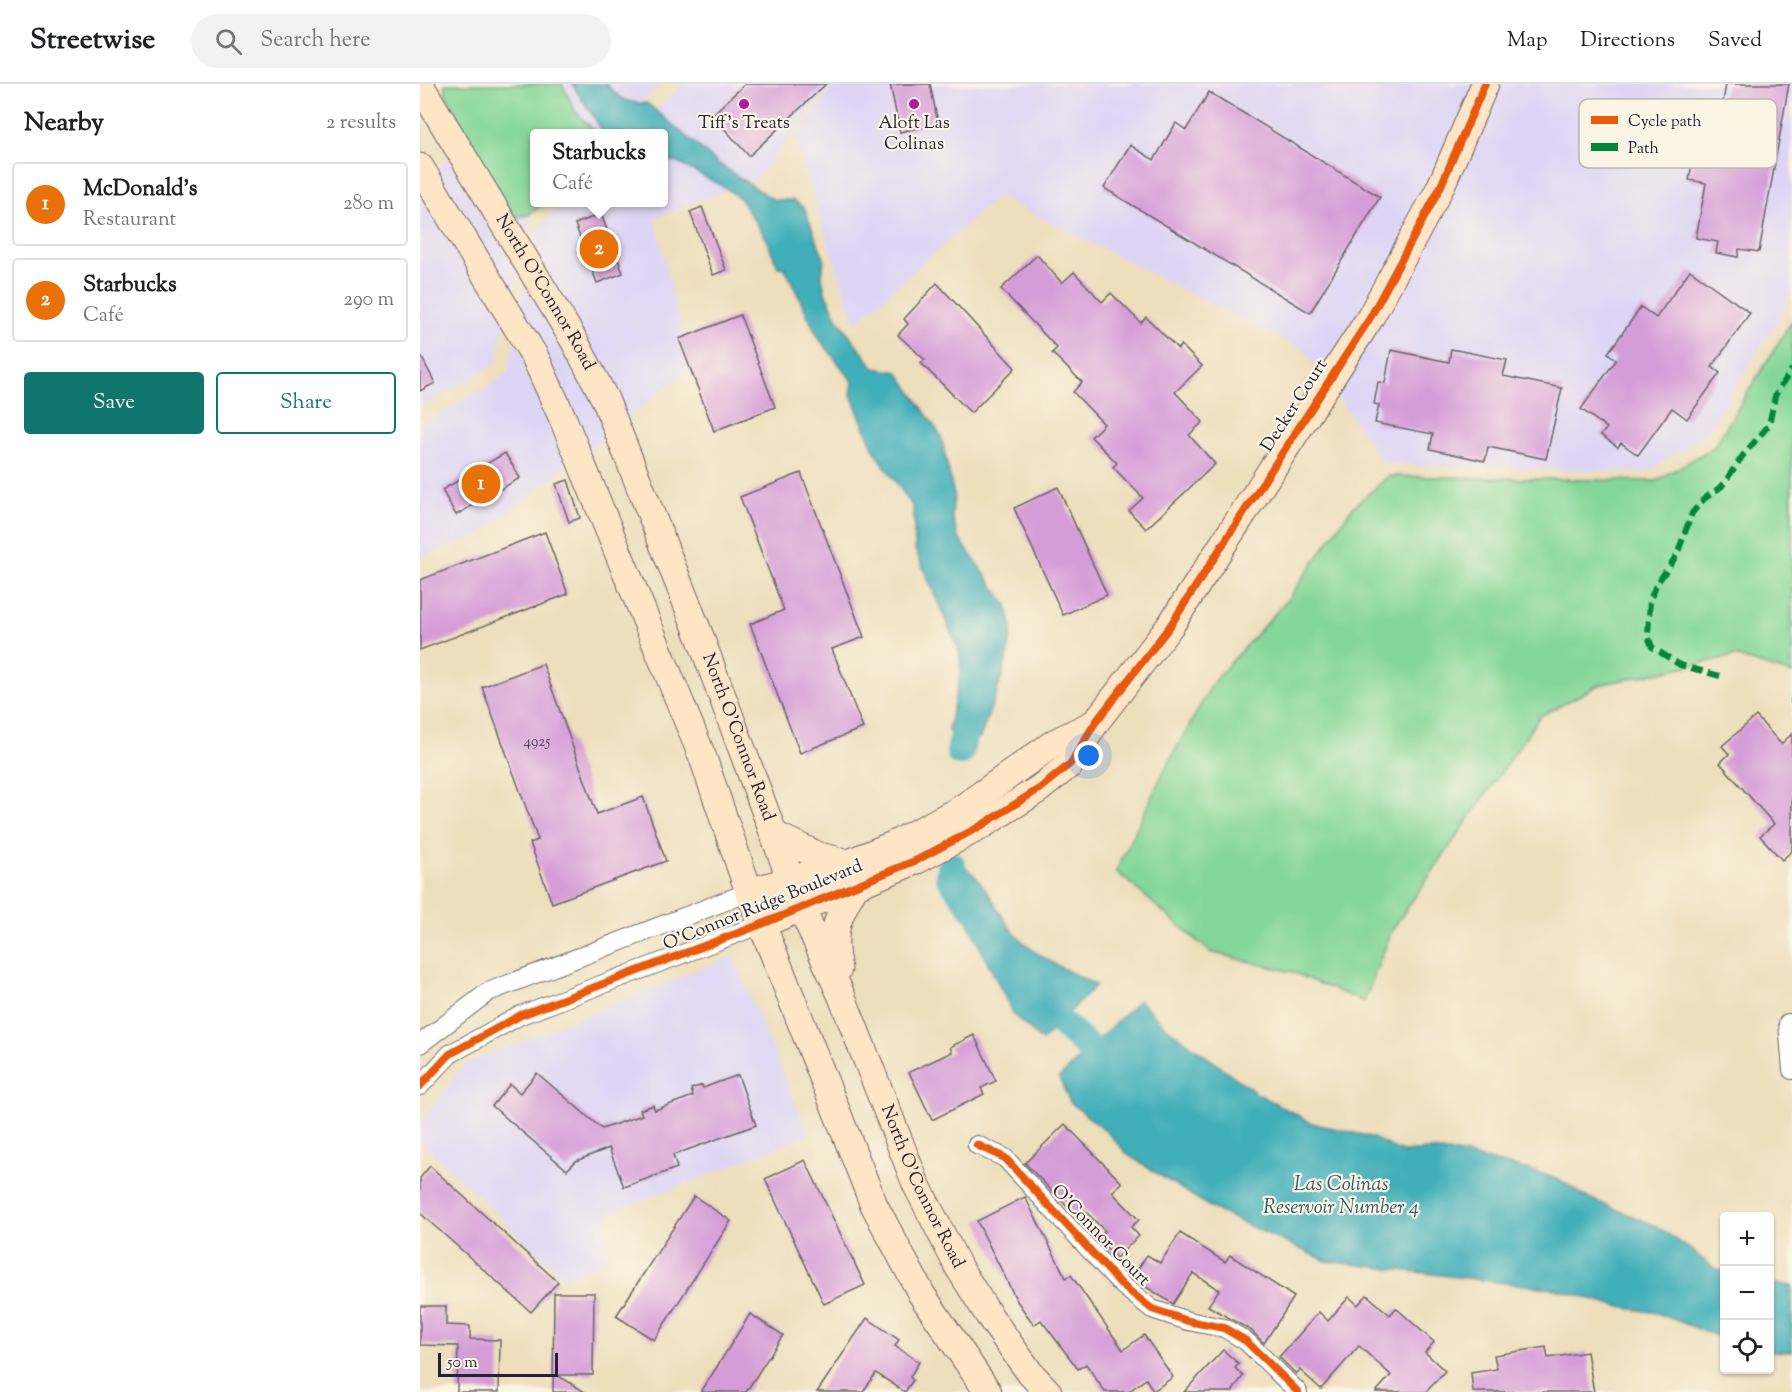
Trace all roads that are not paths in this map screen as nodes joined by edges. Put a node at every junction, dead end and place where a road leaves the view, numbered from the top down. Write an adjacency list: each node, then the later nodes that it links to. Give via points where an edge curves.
1 (432, 84): 4 (main road)
2 (1485, 84): 8 (main road, Decker Court, via 1440,188 1370,318 1170,626)
3 (420, 85): 4 (main road, North O'Connor Road)
4 (438, 111): 6 (main road, North O'Connor Road, via 605,399)
5 (420, 166): 7 (main road, via 535,357)
6 (699, 634): 7 (main road); 9 (main road, North O'Connor Road)
7 (659, 653): 12 (main road, via 703,758)
8 (1095, 723): 10 (main road, O'Connor Ridge Boulevard, via 1054,743 961,809 895,844)
9 (775, 835): 10 (main road); 11 (main road, North O'Connor Road)
10 (852, 874): 11 (main road, O'Connor Ridge Boulevard); 13 (main road, O'Connor Ridge Boulevard); 15 (main road, via 833,935)
11 (792, 882): 12 (main road, O'Connor Ridge Boulevard); 13 (main road, North O'Connor Road)
12 (750, 892): 14 (main road); 17 (street, O'Connor Ridge Boulevard, via 488,992)
13 (801, 907): 14 (main road, O'Connor Ridge Boulevard); 15 (main road, North O'Connor Road)
14 (762, 924): 19 (street, O'Connor Ridge Boulevard, via 520,1015 450,1054); 21 (main road, via 874,1205 922,1295)
15 (842, 997): 22 (main road, North O'Connor Road, via 916,1184 959,1268 1009,1343)
16 (1788, 1023): 18 (street)
17 (420, 1044)
18 (1792, 1070)
19 (421, 1083)
20 (977, 1145): 23 (street, O'Connor Court, via 1005,1158 1122,1285 1152,1309 1224,1328 1246,1341)
21 (988, 1392)
22 (1048, 1392)
23 (1298, 1392)

